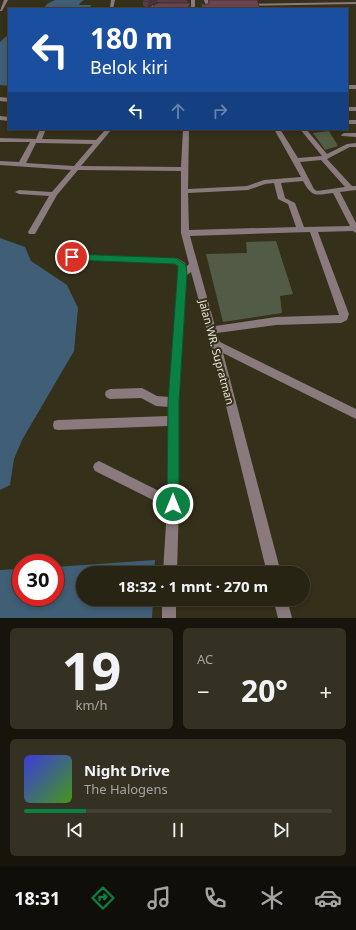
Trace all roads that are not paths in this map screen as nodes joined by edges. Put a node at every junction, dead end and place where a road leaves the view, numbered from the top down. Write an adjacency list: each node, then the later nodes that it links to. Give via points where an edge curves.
1 (6, 0): 13 (street)
2 (113, 0): 10 (street)
3 (192, 0): 12 (street)
4 (356, 4): 7 (street)
5 (206, 5): 6 (street)
6 (223, 5)
7 (238, 5)
8 (168, 6): 11 (street)
9 (187, 6): 12 (street)
10 (112, 8)
11 (152, 8)
12 (193, 8)
13 (1, 10)
14 (42, 130): 22 (street)
15 (108, 130): 23 (street)
16 (186, 130): 30 (street, Jalan WR. Supratman)
17 (278, 130): 26 (street)
18 (304, 130): 25 (street)
19 (344, 135): 20 (street)
20 (356, 135)
21 (0, 140): 22 (street)
22 (36, 141): 23 (street); 28 (street)
23 (97, 142): 29 (street)
24 (356, 145): 25 (street)
25 (325, 157): 26 (street); 33 (street)
26 (296, 160): 31 (street)
27 (0, 163): 28 (street)
28 (21, 164): 29 (street)
29 (77, 168): 30 (street); 37 (street)
30 (184, 169): 36 (street, Jalan WR. Supratman)
31 (305, 179): 32 (street); 34 (street, via 311,190 316,193)
32 (277, 180): 36 (street, via 262,182 248,188); 39 (street, via 282,199 291,203)
33 (353, 188): 34 (street)
34 (336, 191): 38 (street)
35 (19, 192): 37 (street)
36 (184, 192): 42 (street, Jalan WR. Supratman)
37 (54, 194): 41 (street)
38 (356, 228): 40 (street)
39 (301, 230): 40 (street); 42 (street)
40 (313, 230): 46 (street, via 344,317 276,321)
41 (32, 232)
42 (185, 233): 44 (street, Jalan WR. Supratman)
43 (72, 257): 45 (street, via 176,261 181,264)
44 (194, 266): 45 (street); 46 (street, Jalan WR. Supratman)
45 (183, 274): 49 (street)
46 (211, 330): 47 (street, Jalan WR. Supratman)
47 (216, 345): 50 (street); 56 (street, Jalan WR. Supratman)
48 (110, 394): 49 (street, via 142,393 156,401)
49 (174, 402): 51 (street)
50 (356, 414)
51 (174, 421): 52 (street); 54 (street)
52 (58, 425)
53 (99, 467): 54 (street)
54 (173, 504): 55 (street)
55 (170, 566)
56 (272, 566)
57 (169, 606): 59 (street)
58 (282, 606): 60 (street)
59 (169, 618)
60 (285, 618)

